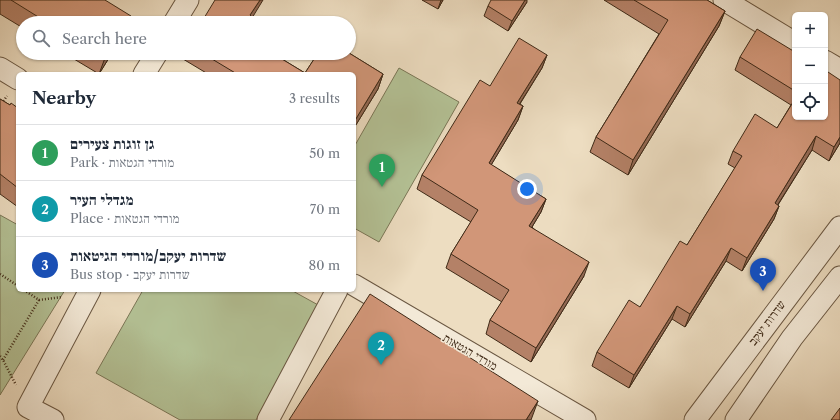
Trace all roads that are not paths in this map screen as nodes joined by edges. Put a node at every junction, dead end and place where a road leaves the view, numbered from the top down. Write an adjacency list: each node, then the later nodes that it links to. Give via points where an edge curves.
1 (188, 0): 3 (street)
2 (724, 0): 4 (street)
3 (178, 16)
4 (792, 41)
5 (153, 60): 9 (street)
6 (828, 63): 8 (street)
7 (0, 68): 10 (street)
8 (840, 70)
9 (145, 72)
10 (16, 78)
11 (840, 227): 19 (street, שדרות יעקב)
12 (840, 277): 20 (street, via 792,338)
13 (356, 286): 18 (street, מורדי הגטאות)
14 (89, 292): 16 (street, via 28,407)
15 (336, 292): 17 (street)
16 (52, 420)
17 (268, 420)
18 (583, 420)
19 (695, 420)
20 (736, 420)

